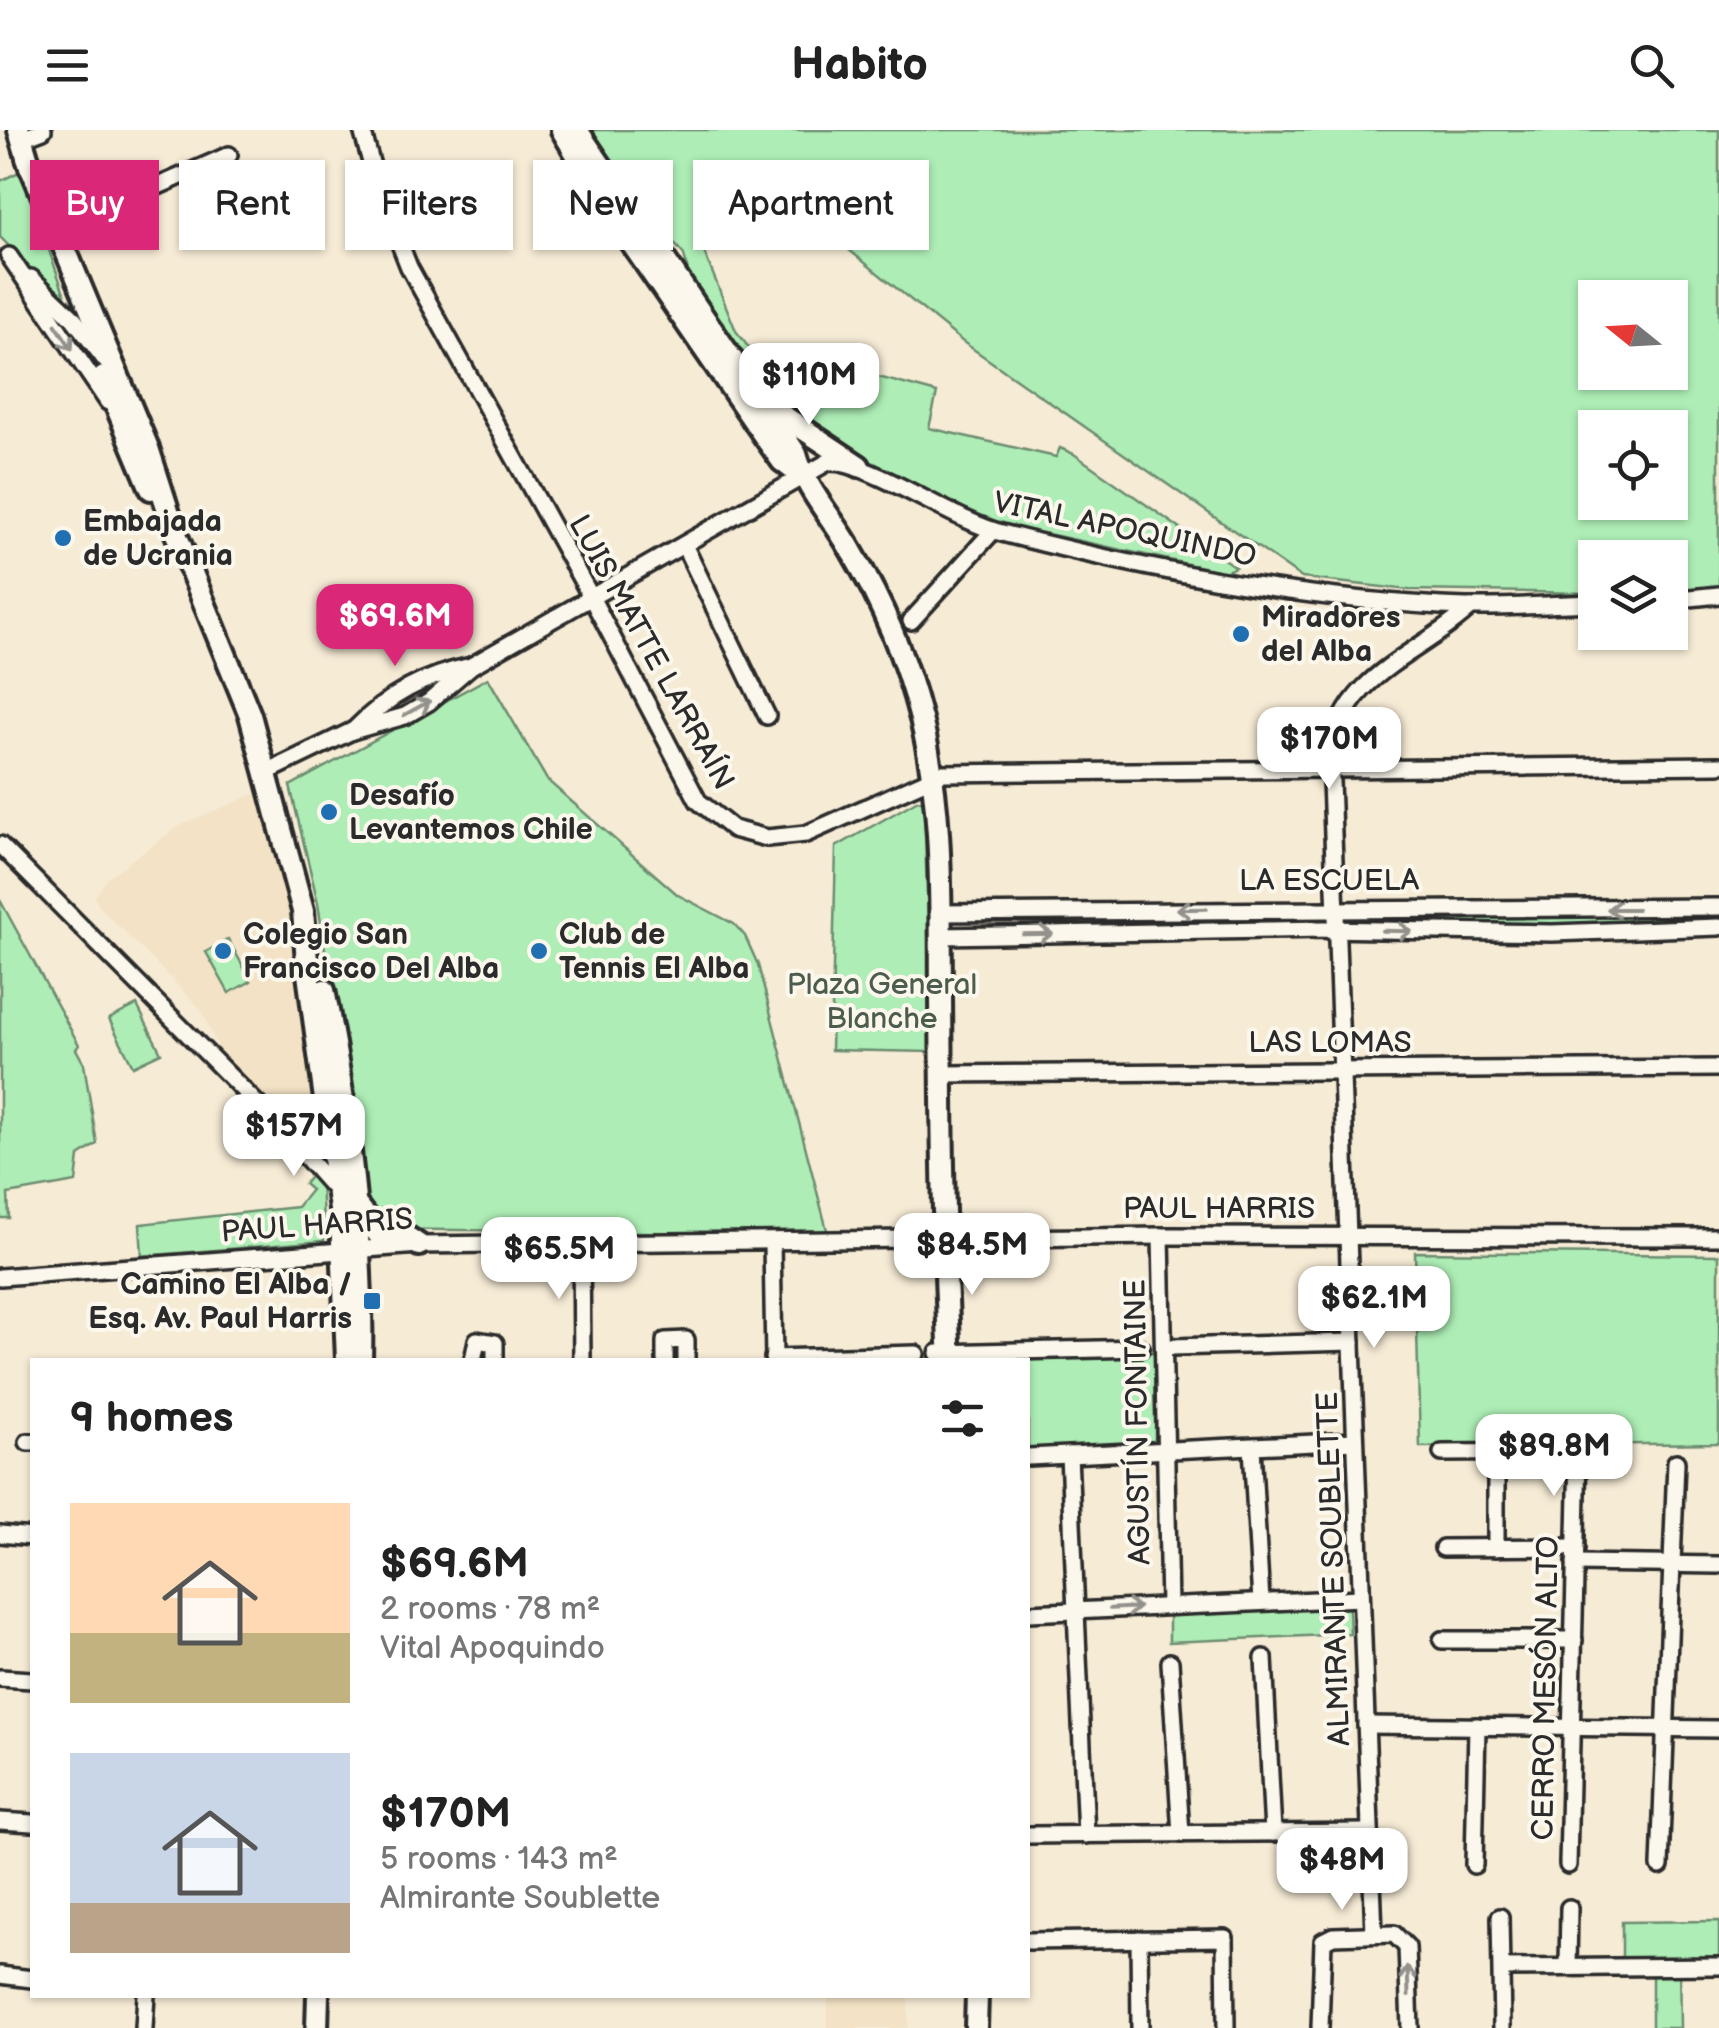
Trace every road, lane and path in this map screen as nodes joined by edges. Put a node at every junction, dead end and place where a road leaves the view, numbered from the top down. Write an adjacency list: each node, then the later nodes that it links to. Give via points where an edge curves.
1 (43, 130): 5 (street)
2 (362, 130): 19 (street, LUIS MATTE LARRAÍN, via 408,266)
3 (562, 130): 15 (main road, via 612,215 767,440)
4 (577, 130): 12 (main road)
5 (23, 142): 10 (main road, via 47,235)
6 (229, 155): 7 (street)
7 (159, 186)
8 (66, 250): 11 (main road)
9 (3, 256): 10 (street, via 73,318); 13 (street, one-way to 13)
10 (90, 342): 11 (street); 13 (main road)
11 (117, 374): 16 (main road)
12 (765, 404): 14 (main road); 15 (main road)
13 (120, 419): 16 (main road)
14 (859, 466): 15 (street, via 828,462); 17 (street, VITAL APOQUINDO)
15 (802, 476): 18 (street); 31 (main road, via 886,617 913,690)
16 (174, 529): 30 (main road)
17 (992, 531): 23 (street, VITAL APOQUINDO, via 1287,592); 24 (street)
18 (684, 545): 19 (street); 26 (street)
19 (590, 595): 25 (street); 31 (street, LUIS MATTE LARRAÍN, via 698,801 733,829 768,838 806,834)
20 (1719, 595): 21 (street)
21 (1688, 598)
22 (1578, 603): 23 (street, VITAL APOQUINDO)
23 (1471, 607): 29 (street, ALMIRANTE SOUBLETTE, via 1394,660 1355,698 1333,738)
24 (910, 621)
25 (471, 666): 27 (street, one-way to 25, via 429,702); 27 (street, via 418,682)
26 (767, 716)
27 (352, 732): 30 (street)
28 (1719, 765): 29 (street, LUIS MATTE LARRAÍN)
29 (1330, 769): 31 (street, LUIS MATTE LARRAÍN); 33 (street, ALMIRANTE SOUBLETTE)
30 (269, 770): 41 (main road)
31 (933, 775): 36 (main road)
32 (0, 845): 46 (street)
33 (1335, 906): 34 (street, LA ESCUELA, one-way to 33); 35 (street, LA ESCUELA, one-way to 35); 38 (street, ALMIRANTE SOUBLETTE)
34 (1719, 907)
35 (1105, 910): 36 (street, LA ESCUELA); 39 (street)
36 (940, 913): 40 (main road)
37 (1719, 928): 38 (street, LA ESCUELA, one-way to 37, via 1552,934)
38 (1336, 929): 39 (street, LA ESCUELA); 43 (street, ALMIRANTE SOUBLETTE)
39 (1104, 932): 40 (street, LA ESCUELA, one-way to 39)
40 (940, 936): 44 (main road)
41 (308, 938): 45 (main road); 47 (main road, via 329,1016)
42 (1719, 1068): 43 (street, LAS LOMAS)
43 (1341, 1069): 44 (street, LAS LOMAS); 49 (street, ALMIRANTE SOUBLETTE)
44 (942, 1074): 52 (main road)
45 (329, 1116): 46 (street, via 302,1116); 47 (street); 48 (main road)
46 (284, 1133): 48 (street)
47 (350, 1148): 48 (main road)
48 (347, 1199): 55 (main road, via 380,1235); 56 (main road)
49 (1348, 1234): 50 (street, PAUL HARRIS); 51 (street, PAUL HARRIS); 58 (street, ALMIRANTE SOUBLETTE)
50 (1160, 1236): 52 (street, PAUL HARRIS); 74 (street, AGUSTÍN FONTAINE)
51 (1719, 1237)
52 (943, 1240): 53 (street, PAUL HARRIS); 62 (main road)
53 (772, 1242): 54 (street, PAUL HARRIS); 70 (street)
54 (580, 1244): 55 (street, PAUL HARRIS); 67 (street)
55 (419, 1245): 56 (street, PAUL HARRIS)
56 (351, 1248): 57 (street, PAUL HARRIS); 63 (main road); 64 (main road)
57 (0, 1277)
58 (1352, 1342): 59 (street); 72 (street, ALMIRANTE SOUBLETTE)
59 (1171, 1347)
60 (1141, 1348): 62 (street)
61 (916, 1354): 71 (street)
62 (946, 1355)
63 (346, 1358)
64 (361, 1358)
65 (473, 1358): 66 (street, via 477,1340 495,1343)
66 (495, 1358)
67 (582, 1358)
68 (665, 1358): 69 (street, via 665,1340 686,1340)
69 (686, 1358)
70 (774, 1358)
71 (802, 1358)
72 (1355, 1441): 73 (street); 87 (street, ALMIRANTE SOUBLETTE)
73 (1252, 1447): 74 (street); 88 (street)
74 (1163, 1451): 77 (street); 89 (street, AGUSTÍN FONTAINE)
75 (1442, 1453): 76 (street)
76 (1496, 1453): 83 (street); 84 (street, CERRO MESÓN ALTO, via 1578,1452)
77 (1069, 1455): 78 (street); 90 (street)
78 (1030, 1457)
79 (1676, 1462): 85 (street)
80 (0, 1534): 81 (street)
81 (30, 1536)
82 (1443, 1548): 83 (street)
83 (1496, 1548): 84 (street)
84 (1575, 1555): 85 (street); 93 (street, CERRO MESÓN ALTO)
85 (1672, 1564): 86 (street); 101 (street)
86 (1719, 1565)
87 (1361, 1598): 88 (street); 98 (street, ALMIRANTE SOUBLETTE)
88 (1261, 1602): 89 (street)
89 (1170, 1606): 90 (street, one-way to 89)
90 (1076, 1610): 91 (street); 107 (street)
91 (1030, 1612)
92 (1442, 1640): 93 (street)
93 (1574, 1640): 100 (street, CERRO MESÓN ALTO)
94 (1264, 1658): 106 (street)
95 (1170, 1662): 108 (street)
96 (0, 1678): 97 (street)
97 (30, 1680)
98 (1366, 1725): 99 (street); 105 (street, ALMIRANTE SOUBLETTE)
99 (1477, 1726): 100 (street); 110 (street)
100 (1572, 1727): 101 (street); 111 (street, CERRO MESÓN ALTO)
101 (1666, 1729): 102 (street); 112 (street)
102 (1719, 1729)
103 (0, 1821): 104 (street)
104 (30, 1823)
105 (1370, 1832): 106 (street); 115 (street, ALMIRANTE SOUBLETTE)
106 (1273, 1833): 108 (street)
107 (1086, 1834): 108 (street); 109 (street)
108 (1181, 1834)
109 (1030, 1835)
110 (1474, 1865)
111 (1568, 1865)
112 (1660, 1866)
113 (1569, 1908): 120 (street)
114 (1500, 1917): 119 (street)
115 (1374, 1934): 131 (street, via 1323,1941); 132 (street, one-way to 115, via 1407,1947 1394,1934)
116 (1139, 1939): 117 (street); 129 (street); 130 (street, via 1225,1938)
117 (1030, 1941)
118 (1719, 1966): 120 (street)
119 (1502, 1968): 120 (street); 133 (street)
120 (1568, 1968)
121 (0, 1976): 122 (street)
122 (30, 1979)
123 (146, 1998): 126 (street)
124 (318, 1998): 127 (main road)
125 (977, 1998): 128 (main road)
126 (144, 2028)
127 (317, 2028)
128 (976, 2028)
129 (1140, 2028)
130 (1226, 2028)
131 (1320, 2028)
132 (1410, 2028)
133 (1502, 2028)

